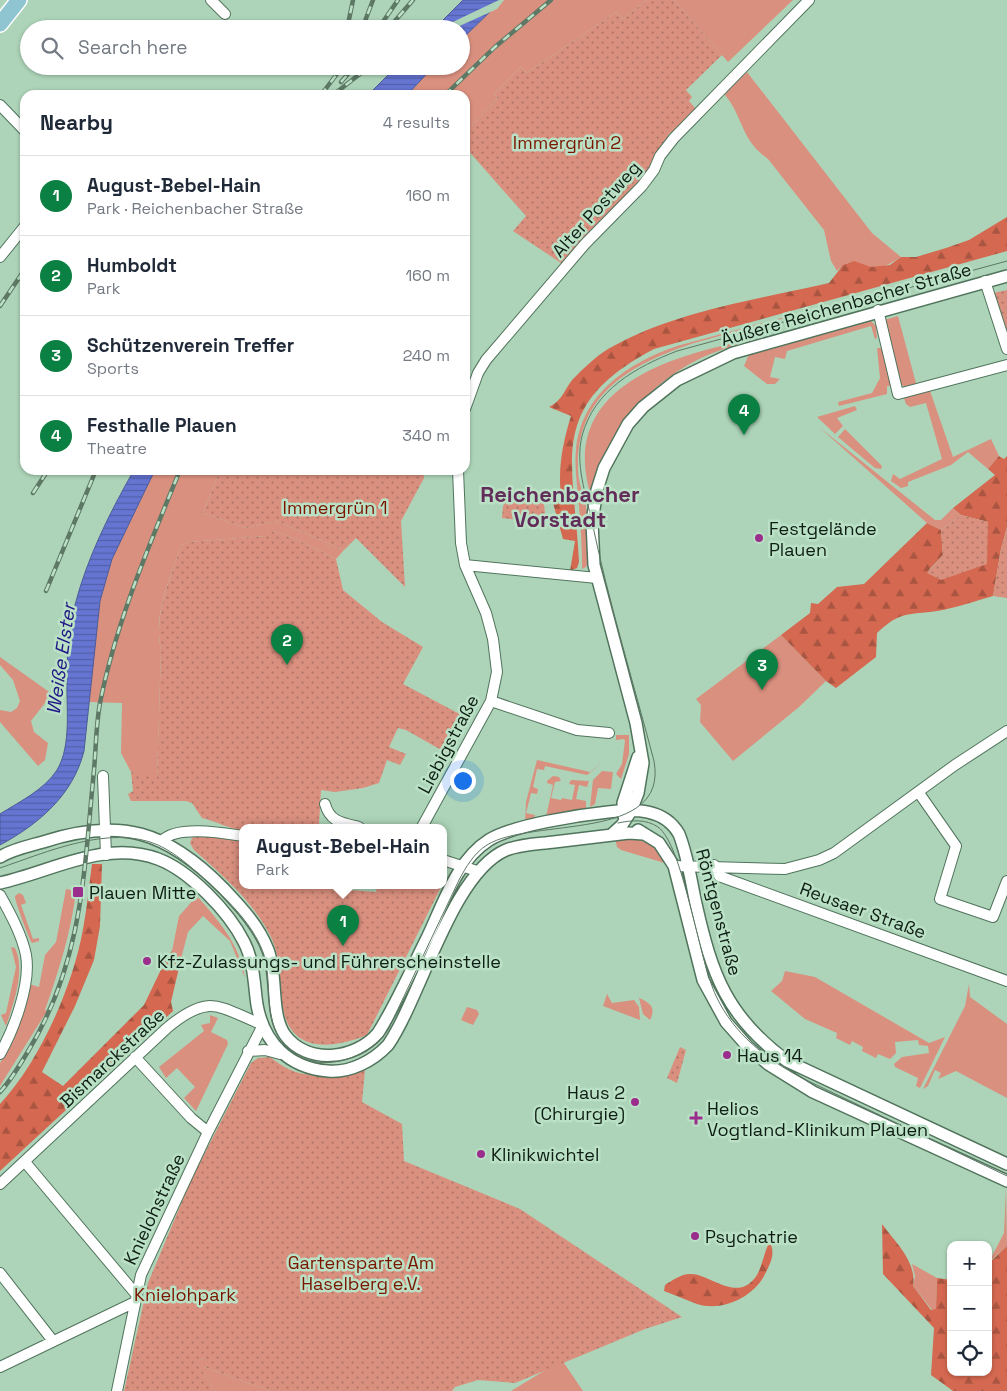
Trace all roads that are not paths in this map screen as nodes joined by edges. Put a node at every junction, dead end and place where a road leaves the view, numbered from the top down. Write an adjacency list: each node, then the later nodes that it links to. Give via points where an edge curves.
1 (19, 0): 5 (main road)
2 (212, 0): 4 (street)
3 (808, 0): 15 (street, Alter Postweg, via 674,138 642,186 584,244 492,352 478,373)
4 (225, 14)
5 (0, 24)
6 (0, 105): 7 (street)
7 (20, 126)
8 (20, 232): 9 (street)
9 (0, 257)
10 (1007, 276): 11 (street, Äußere Reichenbacher Straße)
11 (985, 282): 12 (street, Äußere Reichenbacher Straße); 13 (street)
12 (878, 310): 14 (street, via 898,394); 18 (street, Äußere Reichenbacher Straße, via 733,353 678,380 644,407 628,424 613,448 597,490 591,542)
13 (1007, 349)
14 (1007, 365)
15 (470, 395)
16 (458, 475): 17 (street, Liebigstraße, via 461,543)
17 (466, 565): 18 (street); 19 (street, Liebigstraße, via 486,613 497,656 498,672)
18 (597, 578): 23 (street, Äußere Reichenbacher Straße, via 640,743)
19 (491, 701): 20 (street, via 578,730); 30 (street, Liebigstraße)
20 (609, 733)
21 (1006, 734): 24 (street, via 981,747)
22 (103, 776): 31 (street)
23 (633, 791): 26 (street); 27 (street, Äußere Reichenbacher Straße); 28 (street)
24 (919, 792): 40 (street, via 834,853 818,860 785,869); 44 (street, via 956,846 940,899 993,917)
25 (325, 804): 29 (street, via 328,814 336,821)
26 (597, 813): 27 (street, Röntgenstraße); 42 (street, via 499,835 488,840)
27 (626, 814): 28 (street, Röntgenstraße); 32 (street, Röntgenstraße); 33 (street, Äußere Reichenbacher Straße)
28 (656, 814): 39 (street, Röntgenstraße, via 677,830)
29 (348, 824)
30 (424, 824)
31 (105, 829): 35 (street, via 138,833); 36 (street); 37 (street, via 62,836)
32 (643, 834): 33 (street); 41 (street, Röntgenstraße, via 659,843)
33 (611, 835): 43 (street, via 515,847)
34 (239, 836): 35 (street, via 182,832)
35 (162, 841): 48 (street, via 180,850 212,876 252,921 269,952)
36 (106, 855): 45 (street, via 78,859); 49 (street, via 143,855 178,869 227,916 250,955)
37 (0, 856)
38 (447, 861): 42 (street)
39 (689, 865): 40 (street); 41 (street); 56 (street, Röntgenstraße, via 701,922 719,982 735,1011 766,1045 796,1066)
40 (714, 865): 47 (street, Reusaer Straße, via 719,876)
41 (674, 866): 57 (street, Röntgenstraße, via 703,980 726,1022 748,1047 768,1064 813,1092)
42 (463, 867): 43 (street); 48 (street, via 386,1020 372,1040 352,1051 322,1056 299,1048 285,1035)
43 (477, 871): 52 (street, via 431,956 395,1035 378,1056 346,1070 334,1071 305,1067)
44 (1007, 881)
45 (0, 883)
46 (0, 895): 51 (street, via 24,947 27,963 17,1012)
47 (1007, 982)
48 (279, 1022): 49 (street)
49 (263, 1025): 50 (street, Knielohstraße); 52 (street); 53 (street, Bismarckstraße, via 215,1005 201,1006 174,1022)
50 (248, 1051): 52 (street, via 265,1050); 54 (street, Knielohstraße)
51 (0, 1054)
52 (280, 1054)
53 (135, 1057): 54 (street); 55 (street, Bismarckstraße)
54 (208, 1132): 60 (street, Knielohstraße, via 141,1275)
55 (25, 1162): 58 (street, Bismarckstraße); 60 (street)
56 (1007, 1164)
57 (1007, 1181)
58 (0, 1184)
59 (0, 1273): 61 (street)
60 (134, 1298): 61 (street); 63 (street, Knielohstraße)
61 (54, 1341): 62 (street)
62 (0, 1367)
63 (118, 1391)

